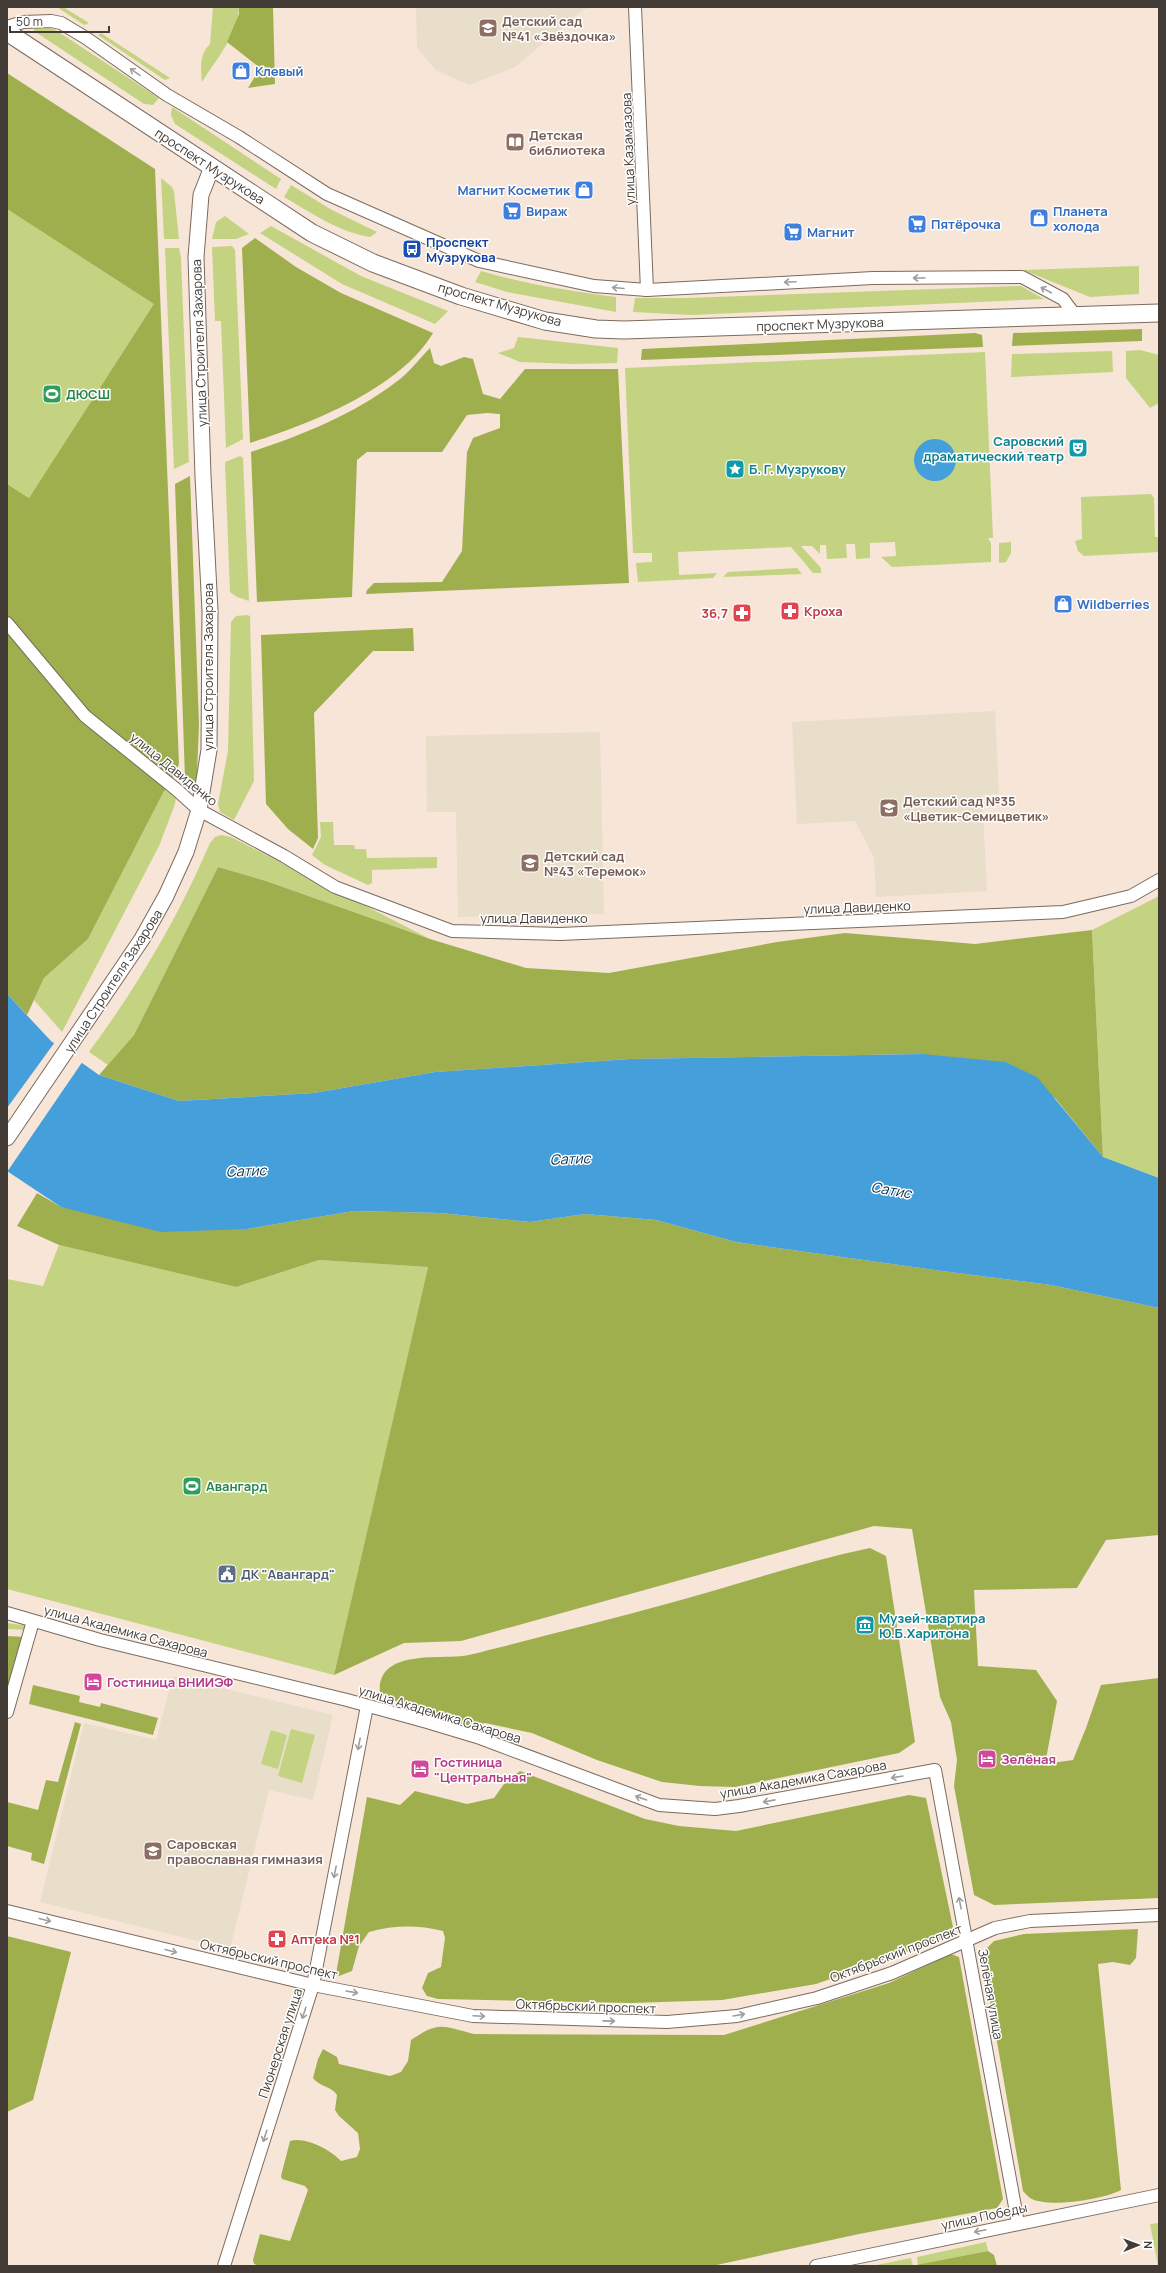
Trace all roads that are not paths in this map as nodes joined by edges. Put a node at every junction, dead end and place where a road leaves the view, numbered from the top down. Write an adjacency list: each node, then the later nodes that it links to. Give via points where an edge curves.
1 (635, 7): 5 (street, улица Казамазова)
2 (7, 27): 5 (street, one-way to 2, via 594,286 479,261 327,194 239,137 167,95 61,23 23,22)
3 (7, 32): 4 (main road, проспект Музрукова)
4 (212, 167): 7 (main road, проспект Музрукова, via 312,232 373,262 461,296 545,320 596,329); 9 (street, улица Строителя Захарова, via 201,195 196,257 210,611 209,750)
5 (647, 290): 7 (street, one-way to 5, via 1063,299 1022,278 873,278)
6 (1159, 313): 7 (main road, проспект Музрукова)
7 (1075, 315)
8 (7, 623): 9 (street, улица Давиденко, via 85,716)
9 (199, 810): 10 (street, улица Давиденко, via 335,887 452,931 560,934 1063,912 1131,896); 11 (street, улица Строителя Захарова, via 186,852 166,896 142,939)
10 (1159, 880)
11 (7, 1138)
12 (7, 1614): 13 (street, улица Академика Сахарова)
13 (34, 1621): 14 (street, улица Академика Сахарова, via 100,1640); 15 (street)
14 (367, 1706): 16 (street, улица Академика Сахарова, one-way to 14, via 739,1806 715,1809 659,1805 477,1737); 20 (street, Пионерская улица, one-way to 20)
15 (7, 1712)
16 (935, 1770): 19 (street, Зелёная улица, one-way to 16)
17 (7, 1911): 20 (street, Октябрьский проспект, one-way to 20)
18 (1159, 1915): 19 (street, Октябрьский проспект, via 1030,1921 995,1928)
19 (968, 1941): 20 (street, Октябрьский проспект, one-way to 19, via 472,2016 667,2022 737,2016 817,1998 892,1973); 22 (street, Зелёная улица)
20 (313, 1985): 23 (street, Пионерская улица, one-way to 23)
21 (1159, 2195): 22 (street, улица Победы)
22 (1018, 2223): 24 (street, улица Победы, one-way to 24)
23 (224, 2266)
24 (816, 2266)

